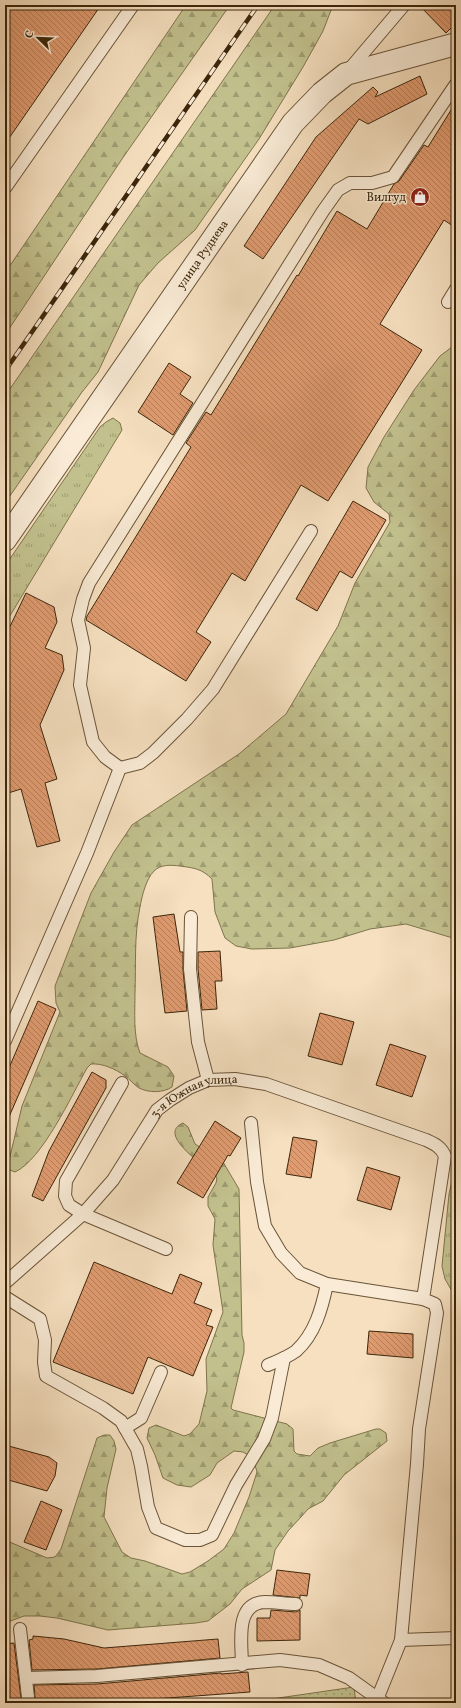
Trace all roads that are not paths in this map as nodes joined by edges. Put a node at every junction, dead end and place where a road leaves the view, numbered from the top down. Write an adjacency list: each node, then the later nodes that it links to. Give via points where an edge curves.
1 (133, 5): 6 (lane)
2 (404, 5): 4 (lane)
3 (456, 44): 4 (street, улица Руднева)
4 (346, 74): 10 (street, улица Руднева, via 322,93 293,123)
5 (456, 84): 11 (lane, via 393,177 372,183 350,183 338,190 89,583 78,620 84,648 80,685 93,742 105,757)
6 (5, 188)
7 (456, 289): 8 (lane)
8 (448, 302)
9 (311, 531): 11 (lane, via 213,689 153,753 140,763)
10 (5, 540)
11 (120, 768): 13 (lane)
12 (191, 917): 14 (lane, via 190,969 198,1042)
13 (5, 1041)
14 (208, 1080): 17 (lane, 3-я Южная улица, via 189,1088 157,1110 113,1180); 22 (lane, 3-я Южная улица, via 240,1080 266,1084 426,1140 442,1150 445,1156)
15 (122, 1083): 17 (lane, via 66,1181 65,1196 69,1205)
16 (251, 1123): 20 (lane, via 257,1182 265,1226 280,1253 300,1273)
17 (83, 1214): 18 (lane); 19 (lane, 3-я Южная улица)
18 (166, 1249)
19 (5, 1283)
20 (327, 1284): 22 (lane); 23 (lane, via 317,1319 307,1338 296,1351)
21 (5, 1297): 26 (lane, via 40,1319 46,1340 46,1376 103,1408)
22 (423, 1299): 30 (lane, via 435,1304 437,1313 419,1429)
23 (284, 1358): 24 (lane); 26 (lane, via 272,1418 264,1439 236,1485 212,1535 200,1540 185,1540 156,1528 148,1507 137,1448)
24 (268, 1365)
25 (161, 1372): 26 (lane, via 141,1418)
26 (125, 1428)
27 (296, 1604): 31 (lane, via 264,1602 254,1604 247,1610 241,1624)
28 (20, 1629): 32 (lane)
29 (456, 1638): 30 (lane)
30 (401, 1640): 34 (lane)
31 (242, 1665): 32 (lane, via 98,1676); 34 (lane, via 280,1660 319,1665 349,1678)
32 (26, 1678): 33 (lane)
33 (28, 1698)
34 (381, 1700)

